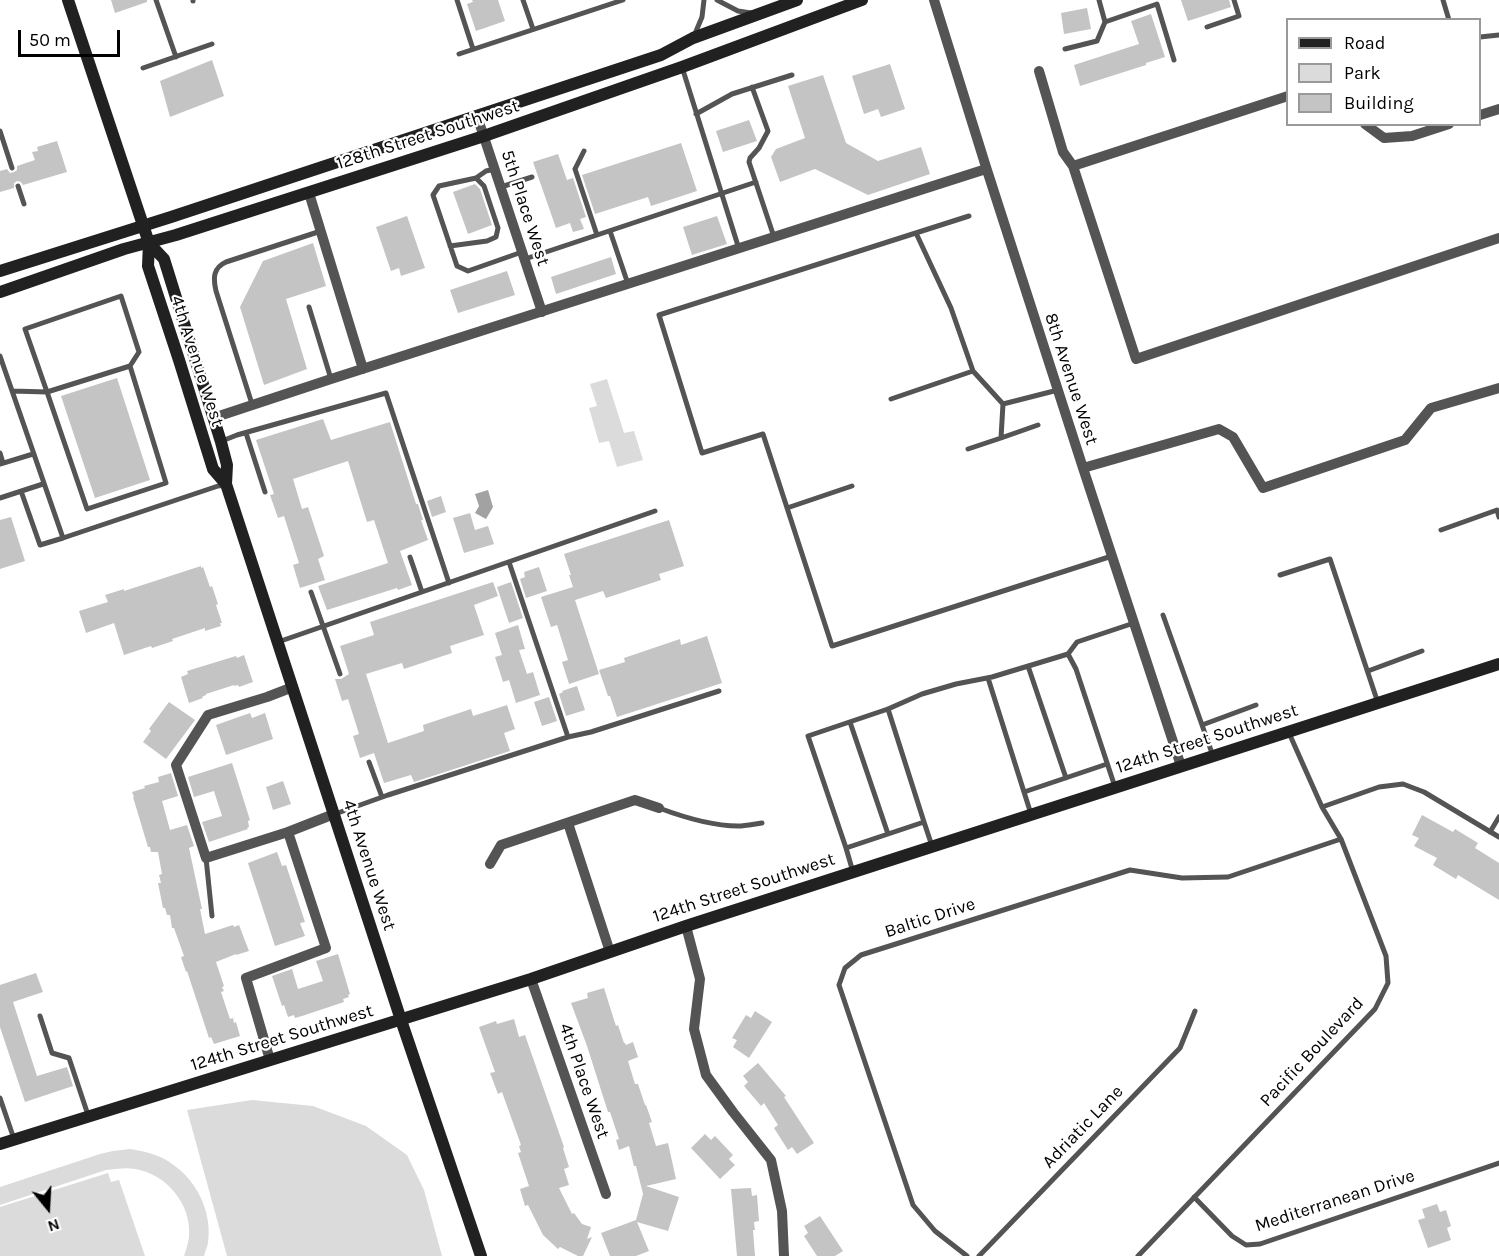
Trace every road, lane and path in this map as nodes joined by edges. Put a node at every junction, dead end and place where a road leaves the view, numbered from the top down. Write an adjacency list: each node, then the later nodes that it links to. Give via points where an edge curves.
1 (68, 0): 57 (street, 4th Avenue West)
2 (156, 0): 27 (lane)
3 (457, 0): 24 (lane)
4 (523, 0): 19 (lane)
5 (623, 0): 19 (lane)
6 (704, 0): 22 (lane)
7 (717, 0): 15 (lane, via 738,11)
8 (797, 0): 15 (street, 128th Street Southwest)
9 (862, 0): 29 (street, 128th Street Southwest)
10 (934, 0): 47 (street, 8th Avenue West)
11 (1099, 0): 17 (lane)
12 (1234, 0): 18 (lane, via 1239,16)
13 (1443, 0): 16 (lane)
14 (1156, 2): 17 (lane); 28 (lane)
15 (758, 14): 22 (street, 128th Street Southwest)
16 (1448, 18)
17 (1105, 22): 25 (lane, via 1096,41)
18 (1207, 27)
19 (533, 29): 24 (lane)
20 (1499, 35): 21 (lane)
21 (1481, 37)
22 (693, 38): 38 (street, 128th Street Southwest, via 661,55)
23 (212, 44): 27 (lane)
24 (473, 49): 26 (lane)
25 (1065, 49)
26 (459, 54)
27 (176, 57): 30 (lane)
28 (1174, 60)
29 (682, 67): 36 (lane); 42 (street, 128th Street Southwest)
30 (143, 68)
31 (1039, 71): 44 (street, via 1063,152)
32 (792, 75): 33 (lane)
33 (752, 87): 36 (lane); 50 (lane, via 768,131 749,162)
34 (1286, 96): 44 (street)
35 (1499, 109): 37 (street)
36 (696, 114): 54 (lane)
37 (1481, 114)
38 (477, 116): 42 (street, 5th Place West); 57 (street, 128th Street Southwest)
39 (1368, 126): 40 (street, via 1384,138 1412,136)
40 (1443, 126)
41 (0, 132): 45 (lane)
42 (484, 136): 46 (street, 5th Place West); 53 (street, 128th Street Southwest)
43 (584, 151): 61 (lane, via 575,170)
44 (1073, 166): 63 (street, via 1137,358)
45 (12, 168)
46 (495, 169): 49 (lane); 52 (street, 5th Place West)
47 (986, 169): 62 (street); 79 (street, 8th Avenue West)
48 (532, 177): 52 (lane)
49 (476, 178): 65 (lane, via 439,186 433,195); 65 (lane, via 484,186 498,228 496,237)
50 (756, 183): 54 (lane); 62 (lane)
51 (18, 186): 55 (lane)
52 (501, 187): 67 (street, 5th Place West)
53 (309, 193): 58 (street); 64 (street, 128th Street Southwest)
54 (722, 194): 59 (lane); 66 (lane)
55 (24, 204)
56 (969, 216): 60 (lane)
57 (143, 225): 64 (street, 4th Avenue West); 68 (street, 128th Street Southwest)
58 (321, 231): 75 (street); 84 (lane, via 226,262 216,271 216,291)
59 (610, 231): 61 (lane); 69 (lane)
60 (916, 233): 76 (lane, via 951,308); 101 (lane, via 658,315 702,453 763,434)
61 (597, 235): 67 (lane)
62 (774, 237): 66 (street)
63 (1499, 238)
64 (149, 243): 70 (street, 128th Street Southwest); 85 (street, 4th Avenue West, via 164,259); 96 (street, 4th Avenue West, via 148,266 213,469)
65 (450, 246): 67 (lane, via 458,266 468,271)
66 (739, 249): 69 (street)
67 (524, 256): 72 (street, 5th Place West)
68 (0, 272)
69 (628, 284): 72 (street)
70 (0, 292)
71 (309, 307): 77 (lane)
72 (542, 312): 75 (street)
73 (0, 356): 80 (lane)
74 (130, 366): 81 (lane); 81 (lane, via 139,352 121,296 26,329); 81 (lane, via 166,483 87,510)
75 (363, 369): 77 (street)
76 (973, 371): 82 (lane); 83 (lane)
77 (331, 379): 84 (street)
78 (1499, 388): 94 (street, via 1431,408 1405,440 1263,488 1233,437 1220,429)
79 (1058, 390): 83 (lane); 94 (street, 8th Avenue West)
80 (12, 391): 81 (lane); 92 (lane)
81 (47, 392)
82 (891, 399)
83 (1003, 404): 88 (lane)
84 (252, 405): 85 (street)
85 (213, 418): 89 (street, 4th Avenue West)
86 (1038, 425): 88 (lane)
87 (246, 433): 89 (lane); 99 (lane); 110 (lane, via 386,393)
88 (1001, 438): 90 (lane)
89 (221, 442): 96 (street, 4th Avenue West, via 227,465)
90 (968, 449)
91 (0, 453): 93 (lane)
92 (33, 454): 93 (lane); 95 (lane)
93 (2, 464)
94 (1083, 468): 106 (street, 8th Avenue West)
95 (43, 484): 98 (lane); 105 (lane)
96 (226, 484): 105 (lane); 116 (street, 4th Avenue West)
97 (852, 486): 101 (lane)
98 (21, 491): 100 (lane); 105 (lane, via 40,545)
99 (265, 492)
100 (0, 498)
101 (788, 508): 106 (lane, via 832,646)
102 (655, 511): 108 (lane)
103 (1499, 517): 104 (lane, via 1497,510)
104 (1441, 530)
105 (63, 538)
106 (1112, 556): 114 (street, 8th Avenue West)
107 (410, 557): 112 (lane)
108 (509, 562): 110 (lane); 132 (lane)
109 (1280, 575): 121 (lane, via 1330,559)
110 (449, 583): 112 (lane)
111 (311, 592): 115 (lane)
112 (422, 592): 115 (lane)
113 (1163, 615): 130 (lane)
114 (1134, 623): 118 (lane, via 1077,642); 136 (street, 8th Avenue West)
115 (324, 627): 116 (lane); 122 (lane)
116 (278, 642): 124 (street, 4th Avenue West)
117 (1422, 651): 121 (lane)
118 (1068, 654): 120 (lane); 135 (lane)
119 (1499, 664): 126 (street, 124th Street Southwest)
120 (1028, 666): 123 (lane); 137 (lane)
121 (1368, 671): 126 (lane)
122 (340, 674)
123 (988, 678): 128 (lane, via 922,694); 139 (lane)
124 (293, 687): 143 (street, 4th Avenue West); 156 (street, via 208,715 176,765)
125 (719, 691): 132 (lane)
126 (1378, 703): 131 (street, 124th Street Southwest)
127 (1256, 705): 130 (lane)
128 (888, 709): 129 (lane); 146 (lane)
129 (850, 722): 151 (lane); 155 (lane, via 808,736)
130 (1202, 725): 133 (lane)
131 (1289, 731): 133 (street, 124th Street Southwest); 141 (lane, Pacific Boulevard)
132 (568, 737): 140 (lane)
133 (1213, 756): 136 (street, 124th Street Southwest)
134 (369, 762): 140 (lane)
135 (1107, 764): 137 (lane); 138 (lane)
136 (1181, 766): 138 (street, 124th Street Southwest)
137 (1066, 778): 139 (lane)
138 (1115, 787): 144 (street, 124th Street Southwest)
139 (1024, 792): 144 (lane)
140 (382, 797): 143 (lane)
141 (1322, 807): 150 (lane, via 1379,787 1403,784 1424,792); 153 (lane, Pacific Boulevard)
142 (659, 808): 147 (street, via 635,800); 148 (lane, via 729,826)
143 (334, 814): 149 (street); 165 (street, 4th Avenue West)
144 (1031, 814): 154 (street, 124th Street Southwest)
145 (1499, 817): 150 (lane)
146 (924, 822): 151 (lane); 154 (lane)
147 (568, 823): 157 (street, via 501,845); 161 (street)
148 (762, 823)
149 (288, 832): 156 (street); 166 (street, via 326,948 246,978)
150 (1490, 832): 152 (lane)
151 (888, 834): 155 (lane)
152 (1499, 837)
153 (1341, 839): 173 (lane, Pacific Boulevard, via 1386,956 1388,983 1375,1009); 176 (lane, Baltic Drive, via 1228,877 1182,878 1130,870 861,955 845,968 839,985 913,1205 935,1231)
154 (932, 846): 158 (street, 124th Street Southwest)
155 (846, 848): 158 (lane)
156 (206, 858): 159 (lane)
157 (490, 864)
158 (853, 872): 160 (street, 124th Street Southwest)
159 (212, 916)
160 (686, 926): 161 (street, 124th Street Southwest); 175 (street, via 700,979 694,1029 706,1075 771,1160 782,1211)
161 (610, 952): 162 (street, 124th Street Southwest)
162 (531, 979): 165 (street, 124th Street Southwest); 172 (street, 4th Place West)
163 (1196, 1011): 177 (lane, Adriatic Lane, via 1180,1048)
164 (40, 1016): 168 (lane, via 52,1053 69,1058)
165 (401, 1020): 166 (street, 124th Street Southwest); 174 (street, 4th Avenue West)
166 (270, 1060): 168 (street, 124th Street Southwest)
167 (0, 1098): 169 (lane)
168 (88, 1117): 169 (street, 124th Street Southwest)
169 (14, 1140): 170 (street, 124th Street Southwest)
170 (0, 1144)
171 (1499, 1163): 173 (lane, Mediterranean Drive, via 1260,1244 1246,1245 1232,1236)
172 (606, 1194)
173 (1194, 1197): 178 (lane, Pacific Boulevard)
174 (481, 1256)
175 (784, 1256)
176 (967, 1256)
177 (979, 1256)
178 (1138, 1256)

